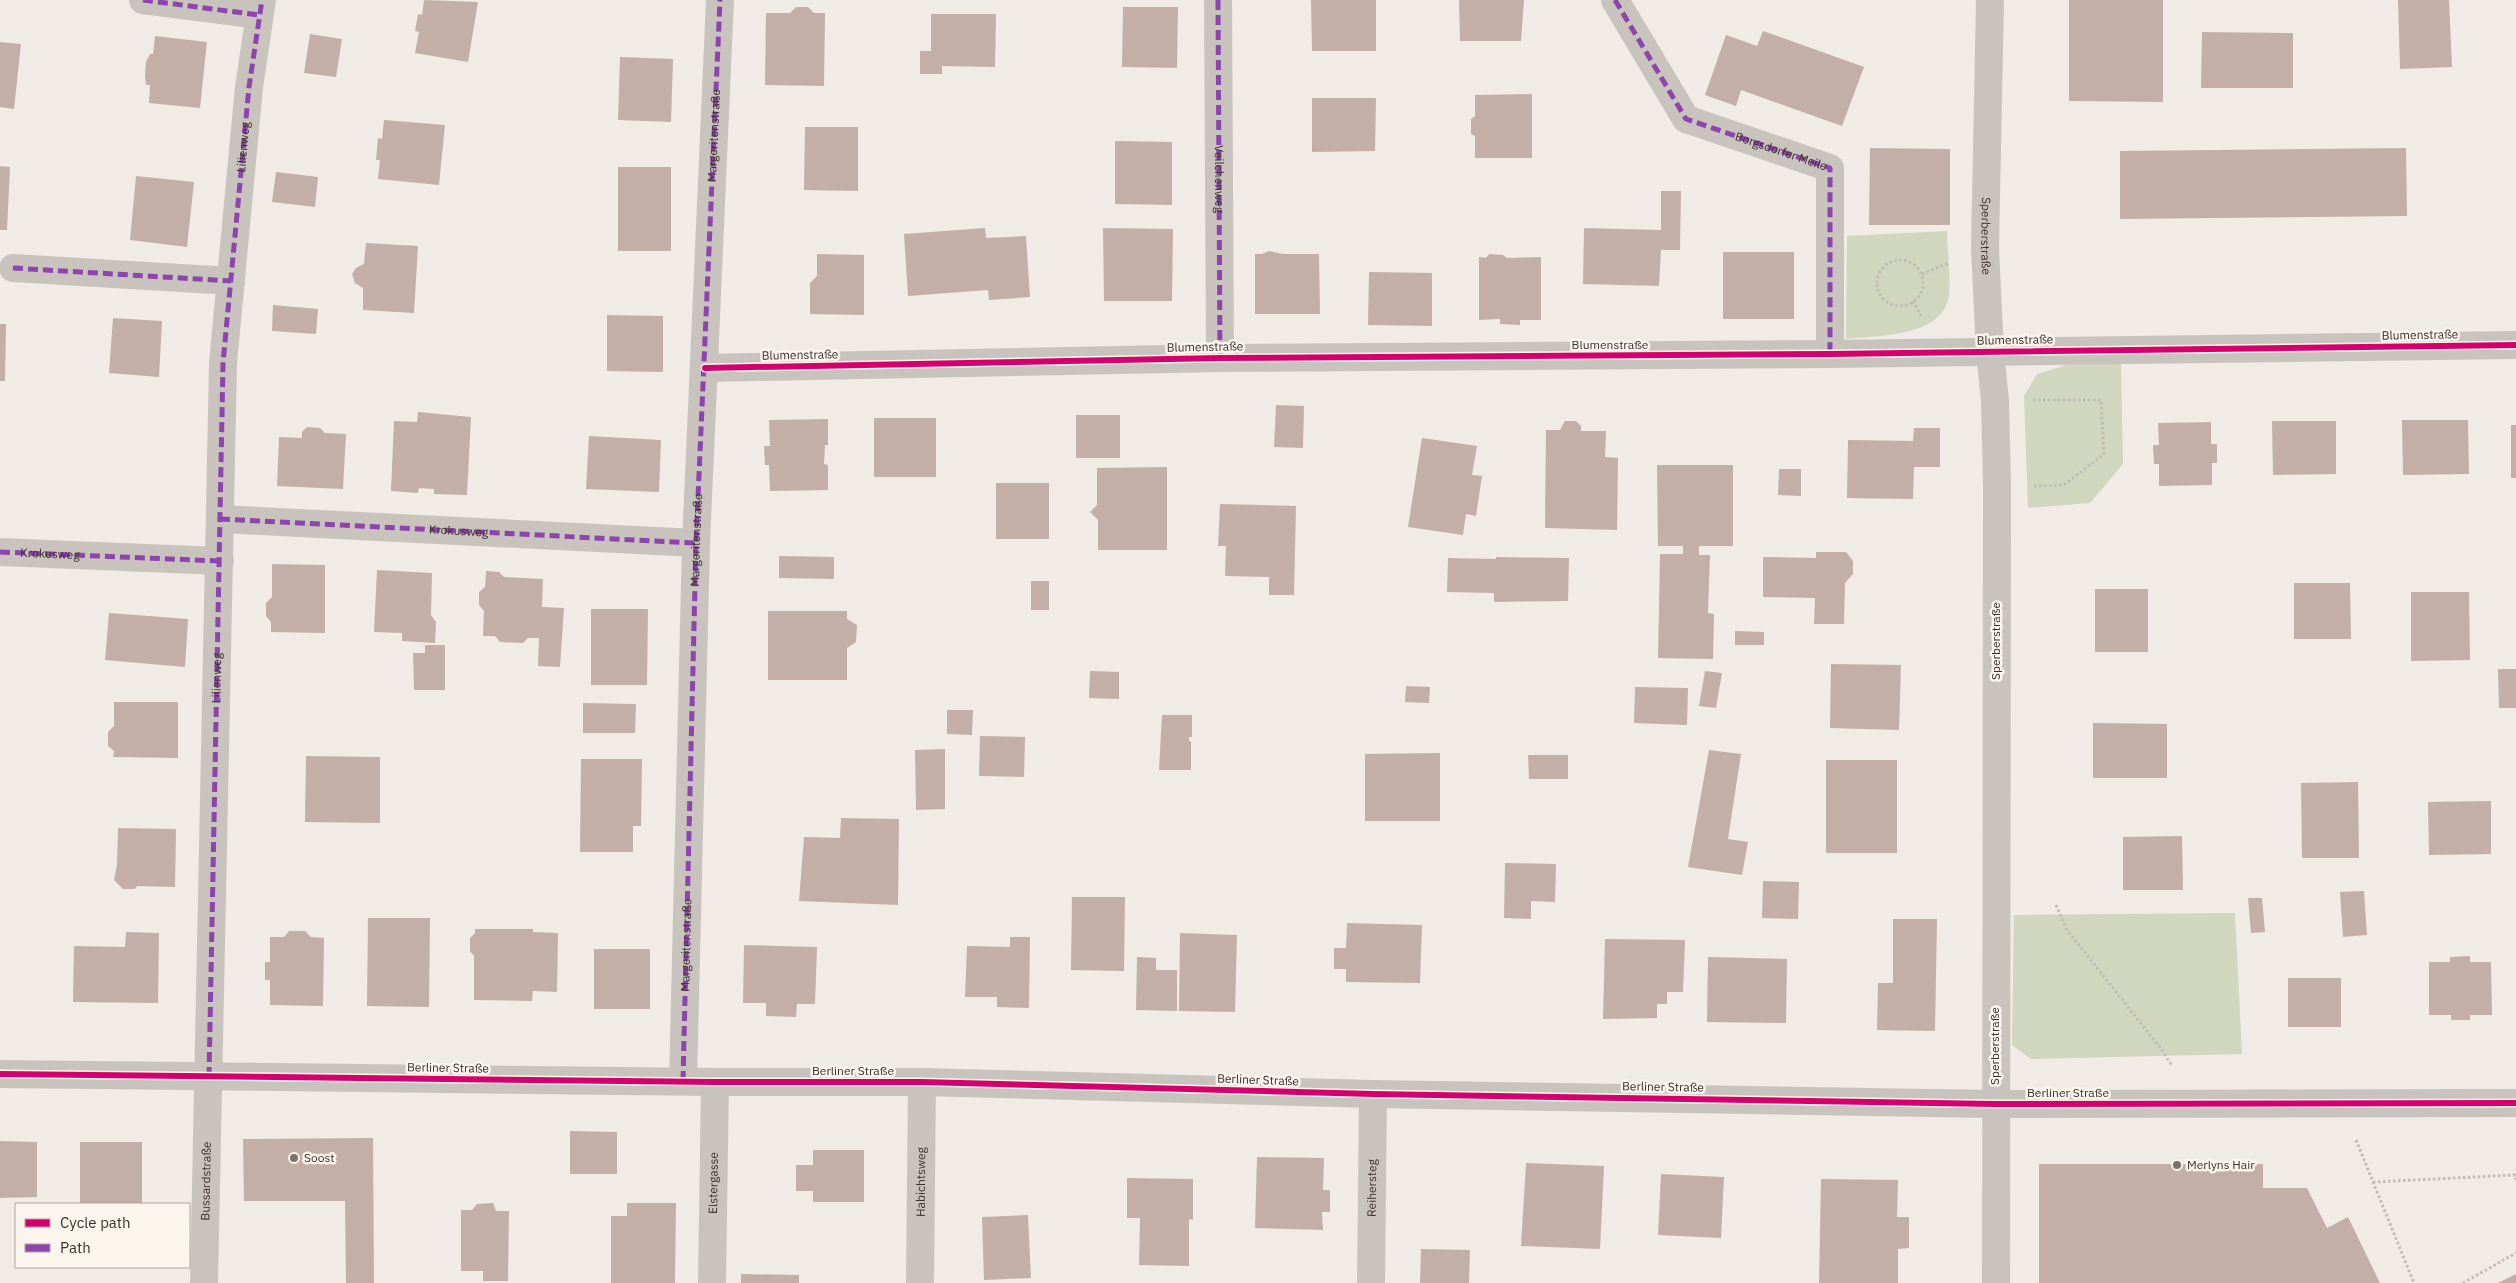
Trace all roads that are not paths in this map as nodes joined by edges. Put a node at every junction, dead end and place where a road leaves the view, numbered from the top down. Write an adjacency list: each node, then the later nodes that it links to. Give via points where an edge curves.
1 (143, 0): 6 (street, Lilienweg)
2 (720, 0): 13 (street, Margeritenstraße)
3 (1218, 0): 12 (street, Veilchenweg)
4 (1615, 0): 11 (street, Borgsdorfer Meile, via 1686,119 1830,168)
5 (1990, 0): 10 (street, Sperberstraße, via 1985,248)
6 (260, 7): 8 (street, Lilienweg)
7 (13, 268): 8 (street)
8 (231, 280): 14 (street, Lilienweg, via 223,362)
9 (2516, 345): 10 (street, Blumenstraße)
10 (1990, 352): 11 (street, Blumenstraße); 25 (street, Sperberstraße, via 1997,486)
11 (1830, 354): 12 (street, Blumenstraße)
12 (1220, 358): 13 (street, Blumenstraße)
13 (705, 368): 15 (street, Margeritenstraße)
14 (220, 519): 15 (street, Krokusweg); 17 (street, Lilienweg)
15 (696, 543): 20 (street, Margeritenstraße)
16 (0, 552): 17 (street, Krokusweg)
17 (220, 560): 19 (street, Lilienweg)
18 (0, 1074): 19 (street, Berliner Straße)
19 (209, 1077): 20 (street, Berliner Straße); 26 (street, Bussardstraße)
20 (683, 1081): 21 (street, Berliner Straße)
21 (715, 1082): 22 (street, Berliner Straße); 27 (street, Elstergasse)
22 (922, 1082): 23 (street, Berliner Straße); 28 (street, Habichtsweg)
23 (1373, 1094): 25 (street, Berliner Straße); 29 (street, Reihersteg)
24 (2516, 1103): 25 (street, Berliner Straße)
25 (1994, 1104): 30 (street, Sperberstraße)
26 (204, 1283)
27 (712, 1283)
28 (920, 1283)
29 (1371, 1283)
30 (1996, 1283)

